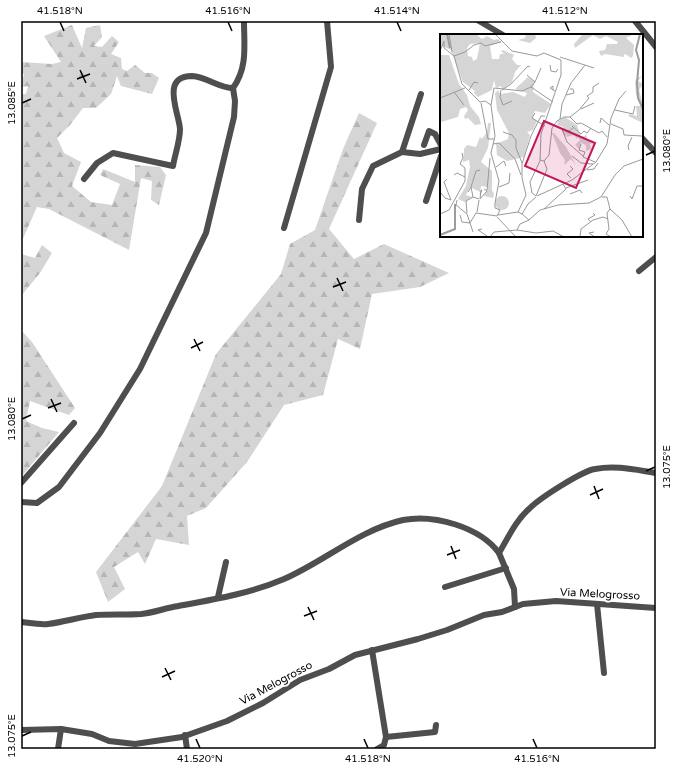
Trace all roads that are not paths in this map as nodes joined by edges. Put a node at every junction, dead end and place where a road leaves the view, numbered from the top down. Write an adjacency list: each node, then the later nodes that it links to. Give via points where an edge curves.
1 (244, 21): 7 (street, via 244,60 241,76)
2 (327, 21): 19 (street, via 331,67)
3 (479, 21): 5 (street)
4 (635, 21): 6 (street)
5 (500, 34)
6 (656, 47)
7 (233, 88): 16 (street, via 192,76 175,85 173,93 180,132 173,166 113,153 96,163); 25 (street, via 234,116 206,234 150,350 124,397 59,487 36,503)
8 (421, 94): 13 (street)
9 (643, 139): 14 (street)
10 (440, 143): 11 (street, via 435,134 429,131)
11 (424, 146)
12 (440, 149): 13 (street, via 420,154)
13 (402, 152): 18 (street, via 373,166 362,189)
14 (656, 153)
15 (440, 159): 17 (street)
16 (84, 179)
17 (426, 201)
18 (359, 220)
19 (284, 228)
20 (656, 257): 21 (street)
21 (639, 271)
22 (74, 423): 24 (street)
23 (656, 472): 26 (street, via 616,467 584,472 529,508)
24 (21, 483)
25 (21, 502)
26 (499, 553): 28 (street); 30 (street, via 482,537 464,528 423,518 404,520 363,534 283,580 233,596)
27 (226, 562): 30 (street)
28 (506, 568): 29 (street); 32 (street, via 514,589)
29 (445, 587)
30 (218, 598): 34 (street, via 143,613 96,615 46,625)
31 (597, 604): 32 (street, Via Melogrosso, via 540,602); 33 (street, Via Melogrosso); 36 (street)
32 (515, 607): 35 (street, Via Melogrosso, via 484,615 418,639)
33 (656, 608)
34 (21, 622)
35 (372, 650): 40 (street, Via Melogrosso, via 300,680 227,721); 41 (street)
36 (604, 673)
37 (436, 725): 41 (street, via 435,732)
38 (61, 729): 39 (street, Via Melogrosso); 40 (street, Via Melogrosso, via 92,734 109,741 135,744); 42 (street)
39 (21, 730)
40 (185, 736): 43 (street)
41 (386, 737): 44 (street, via 384,745)
42 (58, 749)
43 (187, 749)
44 (377, 749)

